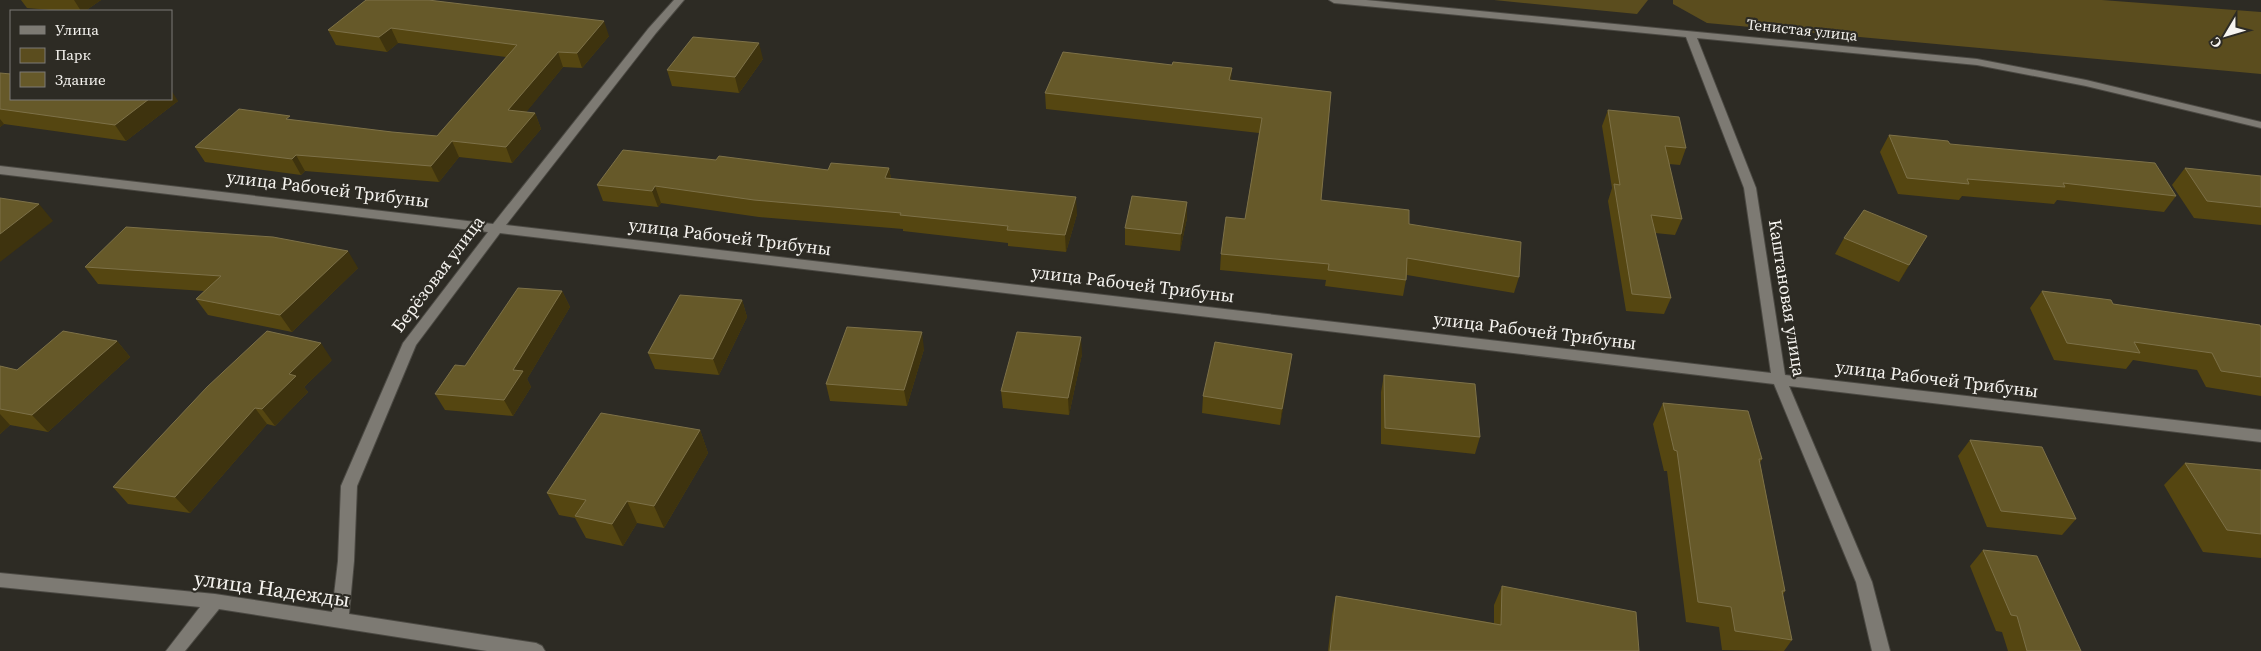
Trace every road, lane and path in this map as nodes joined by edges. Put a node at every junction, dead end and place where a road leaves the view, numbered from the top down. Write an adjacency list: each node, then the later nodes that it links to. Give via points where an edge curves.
1 (679, 0): 6 (street, Берёзовая улица)
2 (1334, 0): 3 (street, Тенистая улица)
3 (1690, 34): 4 (street, Тенистая улица, via 1977,62 2086,83); 7 (street, Каштановая улица, via 1750,188)
4 (2261, 125)
5 (0, 170): 6 (street, улица Рабочей Трибуны)
6 (497, 228): 7 (street, улица Рабочей Трибуны); 11 (street, Берёзовая улица, via 410,343 349,486)
7 (1779, 379): 8 (street, улица Рабочей Трибуны); 14 (street, Каштановая улица, via 1864,582)
8 (2261, 436)
9 (0, 580): 10 (street, улица Надежды)
10 (215, 601): 11 (street, улица Надежды); 12 (street)
11 (340, 622): 13 (street, улица Надежды)
12 (175, 651)
13 (536, 651)
14 (1881, 651)

